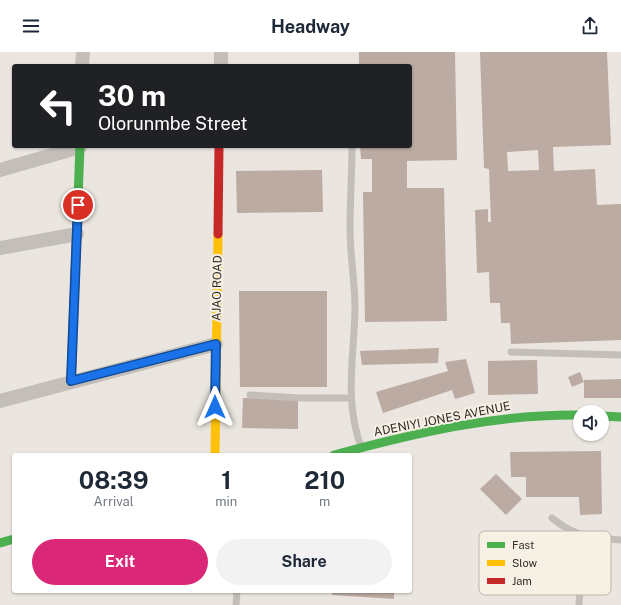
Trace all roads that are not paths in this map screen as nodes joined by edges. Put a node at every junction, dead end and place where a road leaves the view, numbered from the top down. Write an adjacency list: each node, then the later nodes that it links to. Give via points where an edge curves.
1 (83, 52): 3 (street)
2 (221, 52): 4 (street)
3 (82, 64)
4 (220, 64)
5 (73, 148): 9 (street)
6 (80, 148): 10 (street)
7 (219, 148): 12 (street, AJAO ROAD)
8 (352, 148): 17 (lane, via 350,228 355,309)
9 (0, 170)
10 (77, 234): 11 (street); 15 (street)
11 (0, 248)
12 (216, 344): 15 (street); 23 (street, AJAO ROAD)
13 (511, 352): 14 (lane)
14 (621, 355)
15 (71, 381): 18 (street)
16 (250, 395): 17 (lane)
17 (351, 398): 22 (lane, via 354,428)
18 (0, 401)
19 (573, 415): 22 (street, ADENIYI JONES AVENUE, via 521,415 449,427)
20 (609, 416): 21 (street)
21 (621, 417)
22 (361, 448): 24 (street, ADENIYI JONES AVENUE)
23 (215, 453)
24 (342, 453)
25 (552, 518): 26 (lane)
26 (570, 531)
27 (611, 539): 29 (lane)
28 (12, 540): 30 (street)
29 (621, 540)
30 (0, 543)
31 (238, 593): 33 (lane)
32 (580, 595): 34 (lane)
33 (236, 605)
34 (579, 605)

